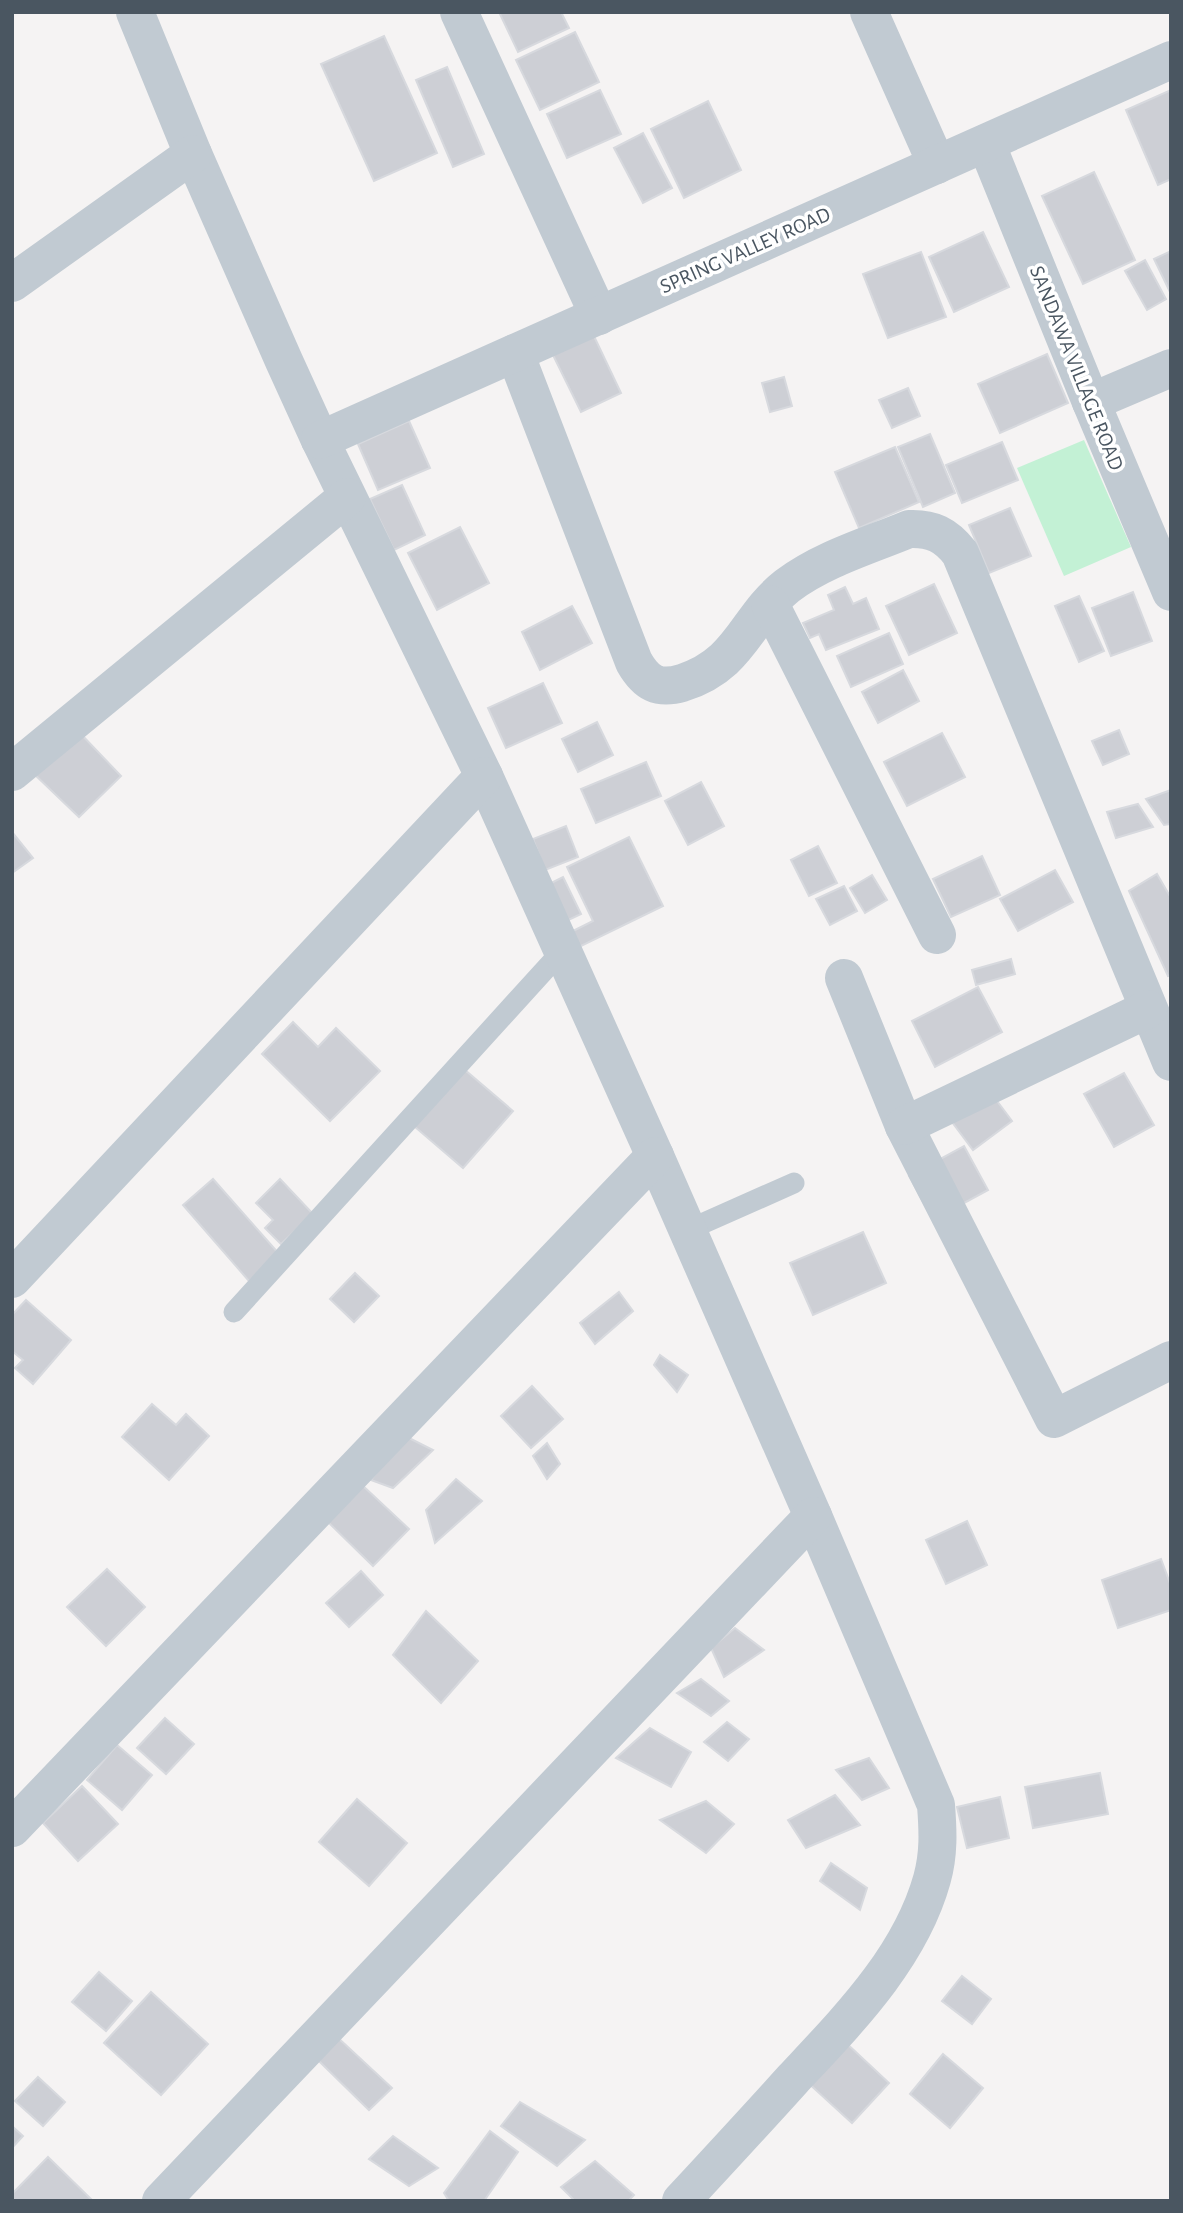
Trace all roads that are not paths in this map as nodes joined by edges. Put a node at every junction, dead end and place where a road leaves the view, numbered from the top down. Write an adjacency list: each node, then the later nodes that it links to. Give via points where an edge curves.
1 (135, 12): 6 (street)
2 (460, 12): 9 (street)
3 (870, 12): 7 (street)
4 (1171, 60): 5 (street, SPRING VALLEY ROAD)
5 (986, 143): 7 (street, SPRING VALLEY ROAD); 12 (street, SANDAWA VILLAGE ROAD)
6 (193, 154): 8 (street); 13 (street)
7 (937, 165): 9 (street, SPRING VALLEY ROAD)
8 (12, 283)
9 (599, 316): 10 (street, SPRING VALLEY ROAD)
10 (515, 353): 13 (street, SPRING VALLEY ROAD); 16 (street, via 642,676 655,685 672,686 712,670 740,644)
11 (1171, 368): 12 (street)
12 (1090, 402): 15 (street, SANDAWA VILLAGE ROAD)
13 (320, 440): 14 (street)
14 (347, 497): 17 (street); 18 (street)
15 (1171, 592)
16 (770, 604): 19 (street); 22 (street, via 805,574 909,529 937,532 950,540 960,553)
17 (12, 772)
18 (484, 776): 20 (street); 28 (street)
19 (937, 935)
20 (562, 951): 25 (street); 29 (lane)
21 (844, 978): 24 (street)
22 (1148, 1009): 23 (street); 24 (street)
23 (1171, 1062)
24 (904, 1126): 30 (street, via 1054,1419)
25 (655, 1156): 27 (street); 32 (street)
26 (794, 1183): 27 (lane)
27 (688, 1230): 31 (street)
28 (12, 1279)
29 (234, 1312)
30 (1171, 1360)
31 (813, 1516): 33 (street); 34 (street, via 936,1805 939,1844 915,1921 889,1967 855,2013)
32 (12, 1828)
33 (161, 2201)
34 (681, 2201)

